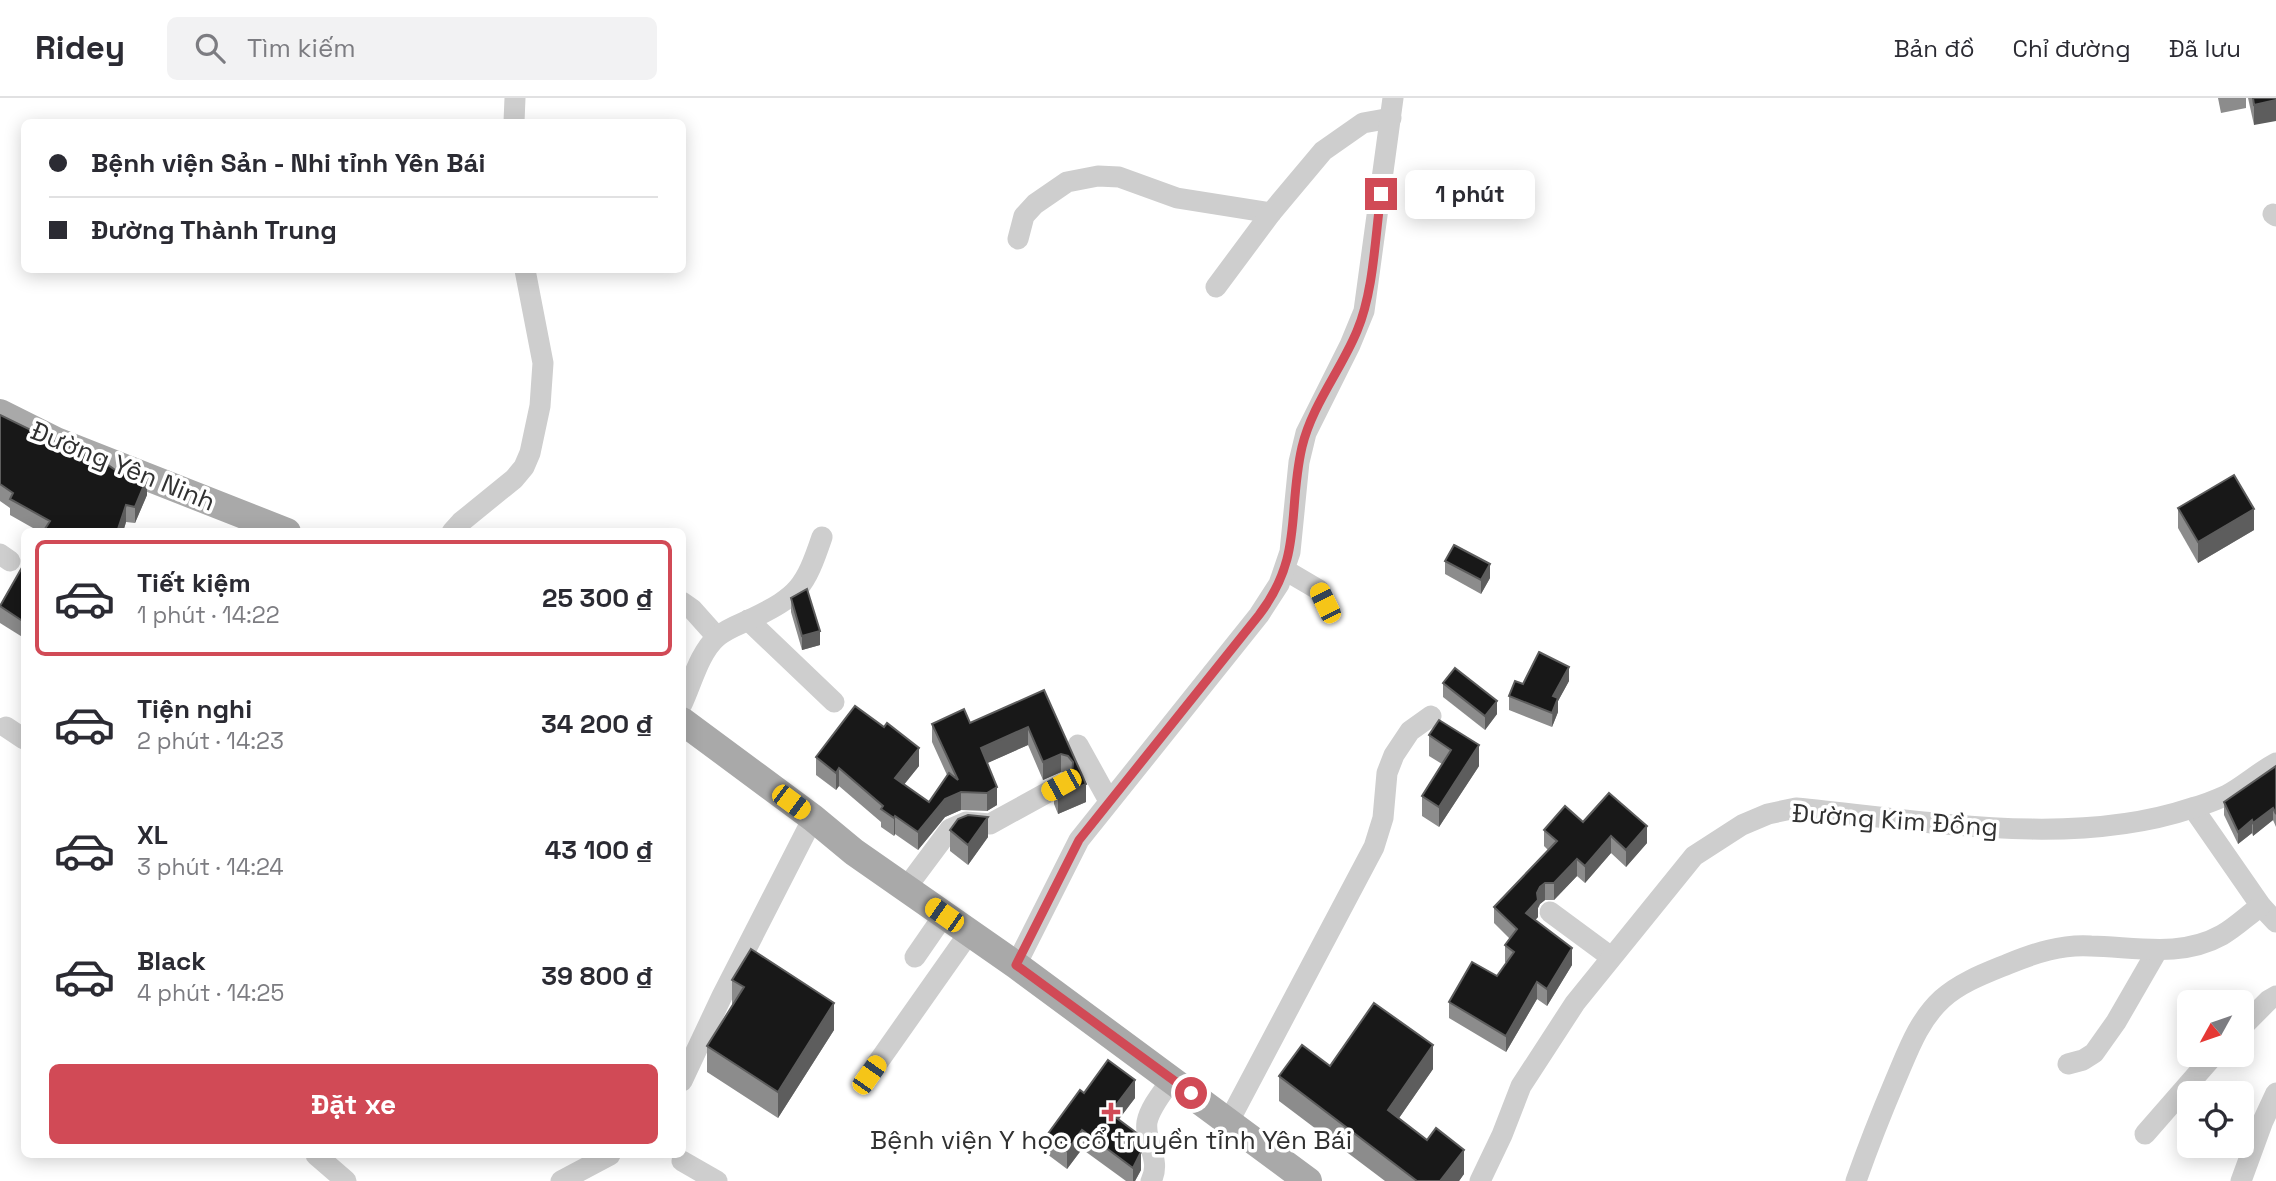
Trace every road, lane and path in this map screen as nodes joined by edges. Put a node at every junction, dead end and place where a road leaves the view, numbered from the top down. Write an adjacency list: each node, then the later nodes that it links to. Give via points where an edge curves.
1 (514, 98): 3 (street)
2 (1392, 108): 4 (street, via 1323,151); 12 (street, via 1364,311 1306,433)
3 (513, 119)
4 (1271, 213): 5 (street, via 1177,198 1119,177 1098,176 1067,182 1035,204 1024,216); 7 (street)
5 (1018, 239)
6 (526, 273): 10 (street, via 543,363 530,453 514,479)
7 (1216, 287)
8 (0, 413): 9 (main road, Đường Yên Ninh, via 56,441)
9 (277, 528)
10 (456, 528)
11 (822, 537): 15 (street, via 800,587 787,600)
12 (1285, 570): 13 (street, via 1319,590); 26 (street, via 1271,600)
13 (1325, 603)
14 (686, 605): 16 (street)
15 (748, 620): 16 (street); 18 (street)
16 (717, 637): 17 (street, via 707,648)
17 (686, 696)
18 (834, 702)
19 (1431, 716): 47 (street, via 1410,731 1394,755 1387,773 1384,818 1374,847)
20 (686, 723): 28 (main road)
21 (6, 727): 22 (street)
22 (21, 737)
23 (1078, 744): 26 (street)
24 (2276, 763): 27 (street, Đường Kim Đồng, via 2228,794)
25 (1061, 785): 29 (street, via 990,824 966,822 950,829)
26 (1109, 801): 38 (street, via 1070,856)
27 (2193, 808): 30 (street); 37 (street, Đường Kim Đồng, via 2109,827 2027,829 1796,808 1768,814 1694,856)
28 (813, 818): 29 (main road); 43 (street)
29 (906, 888): 32 (main road)
30 (2261, 906): 33 (street); 35 (street, via 2210,941)
31 (1550, 912): 37 (street)
32 (944, 915): 34 (main road); 36 (street)
33 (2276, 922)
34 (970, 933): 38 (main road); 44 (street)
35 (2157, 951): 41 (street, via 2094,1053); 58 (street, via 2055,948 1978,977 1944,997 1916,1032)
36 (915, 957)
37 (1611, 957): 57 (street, Đường Kim Đồng, via 1521,1086)
38 (1016, 965): 45 (main road)
39 (2276, 996): 40 (street)
40 (2254, 1015)
41 (2068, 1064)
42 (2203, 1068): 48 (street)
43 (686, 1072)
44 (869, 1075)
45 (1172, 1079): 47 (main road); 55 (street, via 1148,1119 1155,1160)
46 (2276, 1093): 59 (street)
47 (1229, 1121): 56 (main road)
48 (2146, 1134)
49 (319, 1158): 52 (street)
50 (604, 1158): 53 (street)
51 (682, 1166): 54 (street)
52 (346, 1181)
53 (561, 1181)
54 (717, 1181)
55 (1151, 1181)
56 (1308, 1181)
57 (1480, 1181)
58 (1857, 1181)
59 (2241, 1181)

